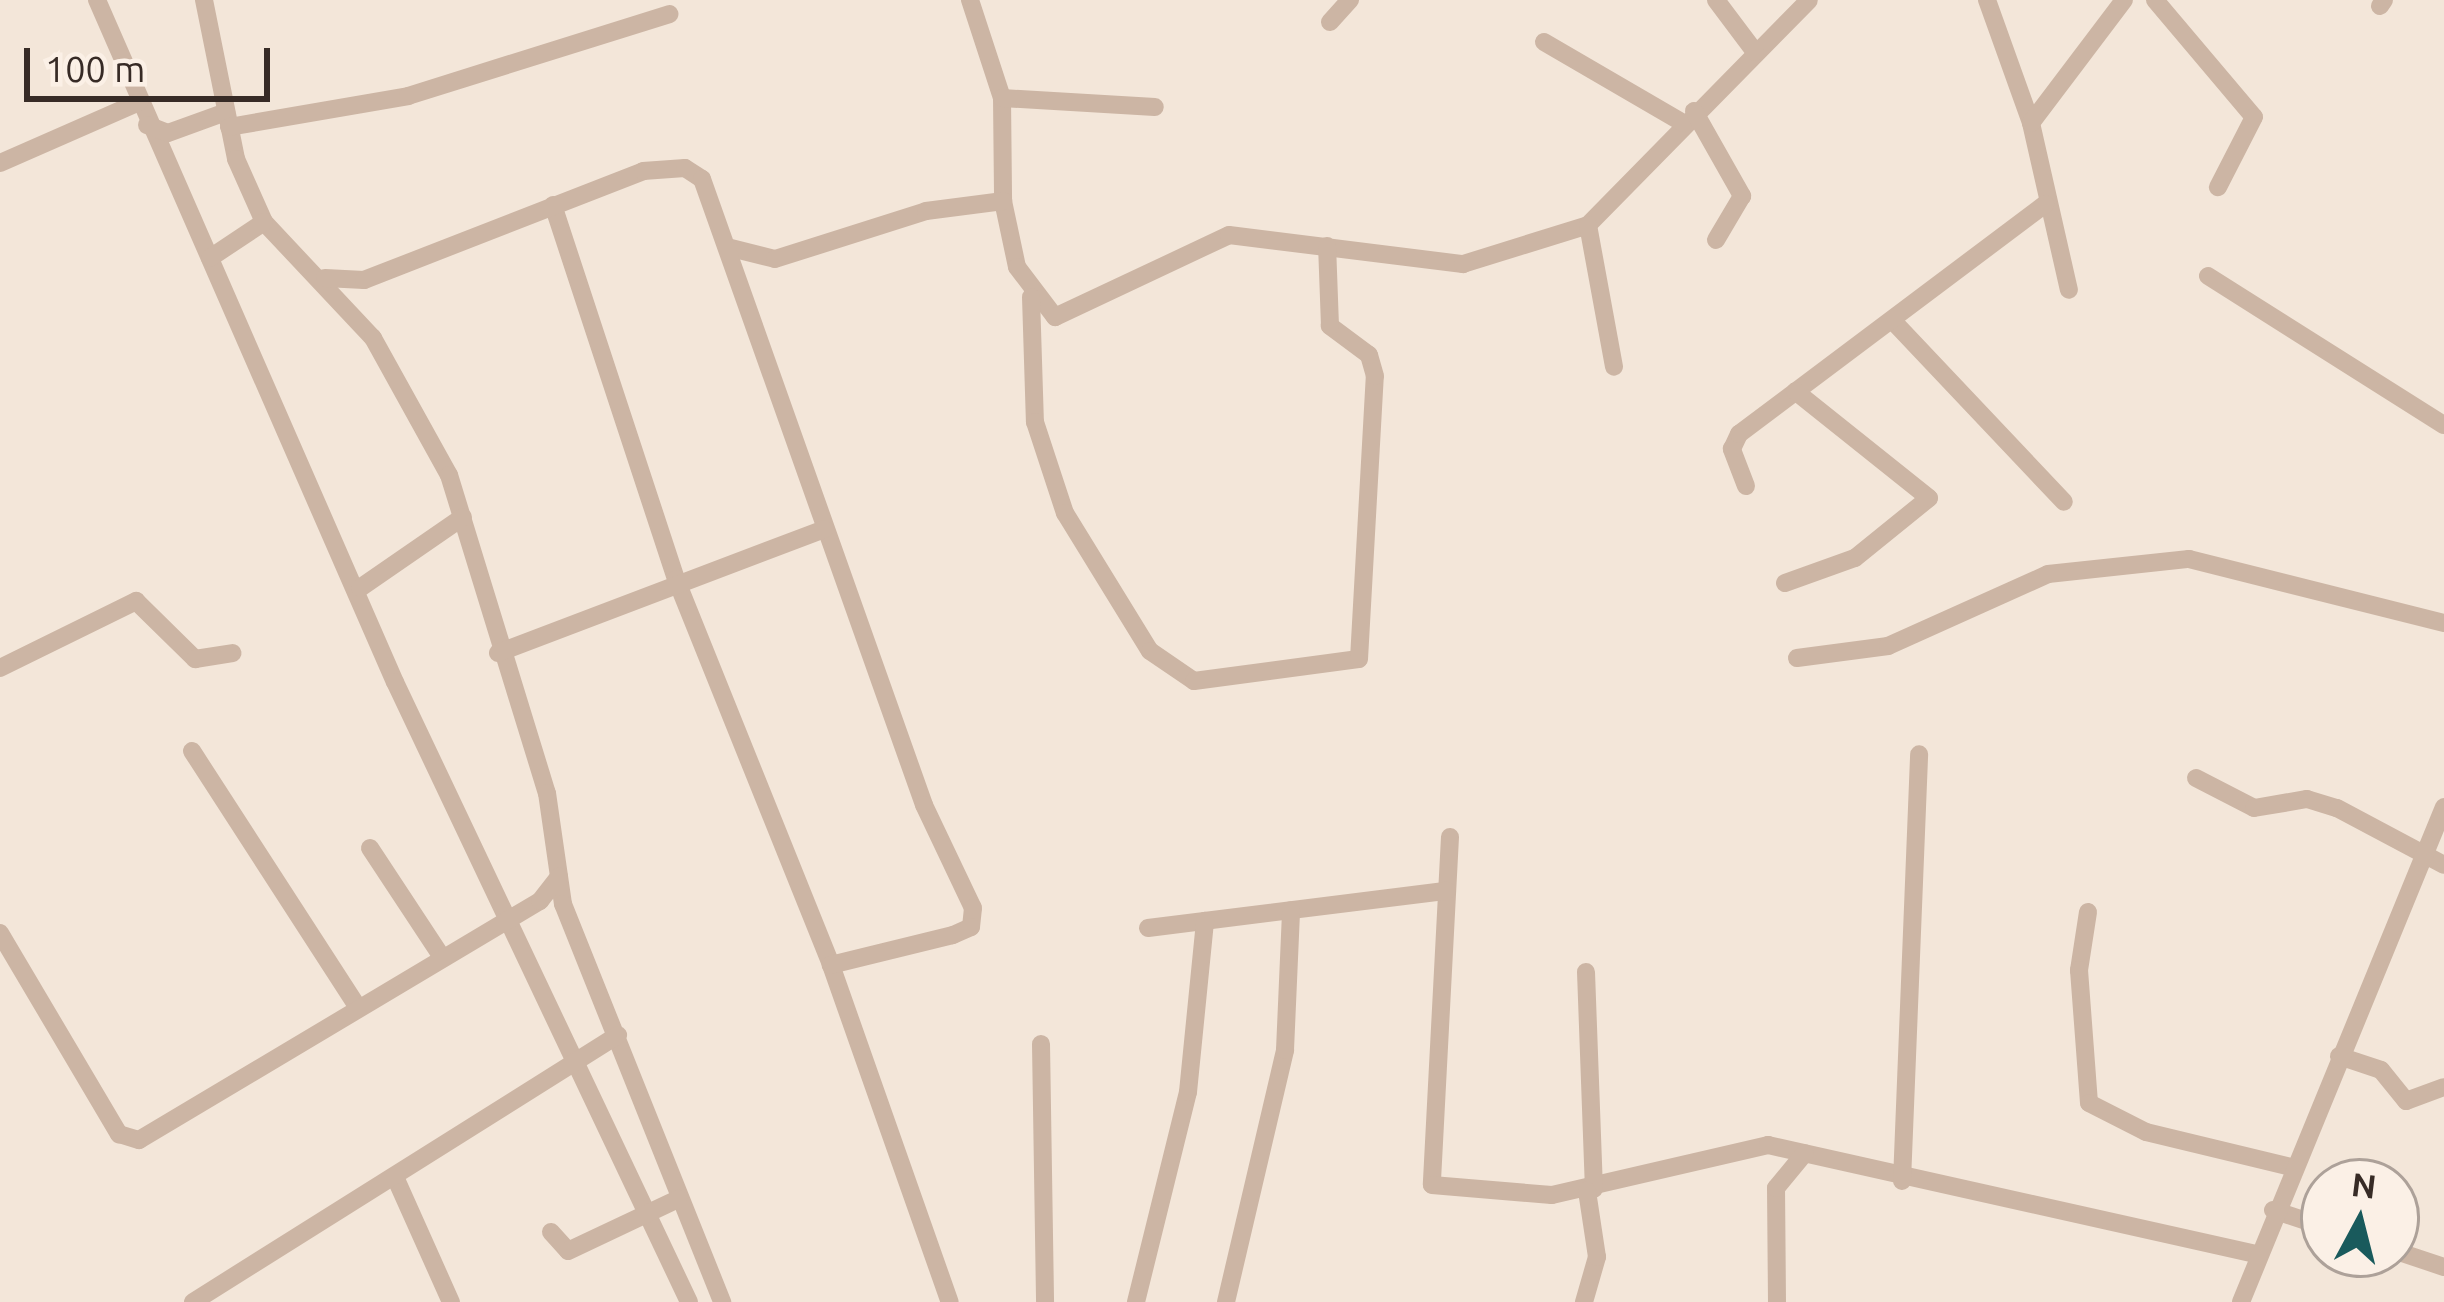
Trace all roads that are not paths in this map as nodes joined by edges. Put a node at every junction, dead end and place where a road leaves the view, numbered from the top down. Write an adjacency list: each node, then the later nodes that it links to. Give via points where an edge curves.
1 (97, 0): 16 (street)
2 (204, 0): 19 (street)
3 (970, 0): 15 (street)
4 (1350, 0): 12 (street)
5 (1716, 0): 14 (street)
6 (1809, 0): 10 (street)
7 (1987, 0): 20 (street)
8 (2123, 0): 20 (street)
9 (2155, 0): 25 (street, via 2254,117)
10 (1787, 8): 14 (street)
11 (669, 14): 19 (street, via 376,104)
12 (1330, 22)
13 (1544, 42): 18 (street)
14 (1755, 52): 18 (street)
15 (1002, 98): 17 (street); 26 (street)
16 (139, 102): 21 (street); 24 (street)
17 (1155, 107)
18 (1688, 117): 30 (street); 31 (street, via 1742,196)
19 (227, 120): 22 (street); 29 (street)
20 (2031, 123): 27 (street)
21 (147, 125): 22 (street); 23 (street)
22 (168, 133): 23 (street)
23 (160, 154): 34 (street)
24 (0, 164)
25 (2218, 187)
26 (1003, 201): 35 (street); 41 (street)
27 (2045, 204): 40 (street); 43 (street)
28 (553, 205): 33 (street, via 686,168 706,186); 38 (street); 53 (street)
29 (265, 222): 34 (street); 37 (street)
30 (1588, 225): 32 (street, via 1462,264); 44 (street)
31 (1716, 240)
32 (1327, 246): 41 (street, via 1229,235 1072,315 1046,314); 41 (street, via 1330,326 1369,356 1375,376 1359,658 1194,681 1150,651 1065,513 1035,422)
33 (731, 248): 35 (street); 39 (street)
34 (210, 257): 55 (street)
35 (749, 259): 39 (street)
36 (2208, 276): 46 (street)
37 (325, 278): 38 (street); 42 (street)
38 (364, 280): 42 (street)
39 (737, 284): 49 (street)
40 (2069, 290)
41 (1030, 297)
42 (358, 318): 50 (street, via 433,440)
43 (1892, 320): 45 (street); 48 (street)
44 (1614, 367)
45 (1796, 391): 47 (street, via 1734,440); 54 (street, via 1929,493 1865,552)
46 (2444, 425)
47 (1746, 486)
48 (2064, 502)
49 (816, 506): 51 (street); 52 (street)
50 (463, 517): 55 (street); 58 (street)
51 (824, 529): 52 (street); 80 (street, via 973,908 970,927 953,935)
52 (801, 530): 53 (street)
53 (676, 578): 58 (street); 80 (street)
54 (1785, 583)
55 (359, 588): 75 (street)
56 (2444, 623): 59 (street, via 2189,559 2048,574 1888,646)
57 (233, 653): 60 (street, via 195,659 142,601)
58 (498, 653): 69 (street, via 547,793)
59 (1797, 658)
60 (0, 668)
61 (192, 751): 82 (street)
62 (1918, 754): 91 (street)
63 (2196, 778): 67 (street, via 2254,808 2307,799 2337,808)
64 (2444, 807): 67 (street)
65 (1450, 837): 70 (street)
66 (370, 848): 79 (street)
67 (2422, 858): 68 (street); 85 (street)
68 (2444, 865)
69 (559, 877): 71 (street); 72 (street)
70 (1447, 891): 73 (street); 92 (street, via 1427,1178 1523,1196)
71 (540, 901): 72 (street); 75 (street)
72 (563, 904): 83 (street)
73 (1291, 910): 76 (street); 106 (street, via 1285,1050)
74 (2088, 912): 89 (street, via 2079,970 2089,1103 2146,1132)
75 (510, 918): 79 (street); 86 (street)
76 (1205, 921): 77 (street); 105 (street, via 1187,1093)
77 (1148, 928)
78 (0, 933): 82 (street, via 128,1140)
79 (442, 957): 82 (street)
80 (831, 965): 103 (street)
81 (1586, 972): 92 (street)
82 (357, 1006)
83 (618, 1035): 86 (street); 93 (street)
84 (1041, 1044): 104 (street)
85 (2339, 1056): 87 (street, via 2381,1070 2406,1101); 89 (street)
86 (575, 1060): 90 (street); 95 (street)
87 (2444, 1087)
88 (1805, 1153): 91 (street); 92 (street, via 1698,1153); 108 (street, via 1776,1188)
89 (2291, 1167): 94 (street)
90 (395, 1177): 99 (street); 100 (street)
91 (1902, 1181): 98 (street)
92 (1590, 1190): 107 (street, via 1597,1257)
93 (679, 1198): 95 (street); 102 (street)
94 (2273, 1210): 96 (street); 98 (street)
95 (650, 1212): 97 (street, via 568,1251); 101 (street)
96 (2300, 1219)
97 (551, 1232)
98 (2254, 1253): 109 (street)
99 (193, 1302)
100 (451, 1302)
101 (689, 1302)
102 (722, 1302)
103 (950, 1302)
104 (1045, 1302)
105 (1136, 1302)
106 (1226, 1302)
107 (1583, 1302)
108 (1777, 1302)
109 (2242, 1302)

